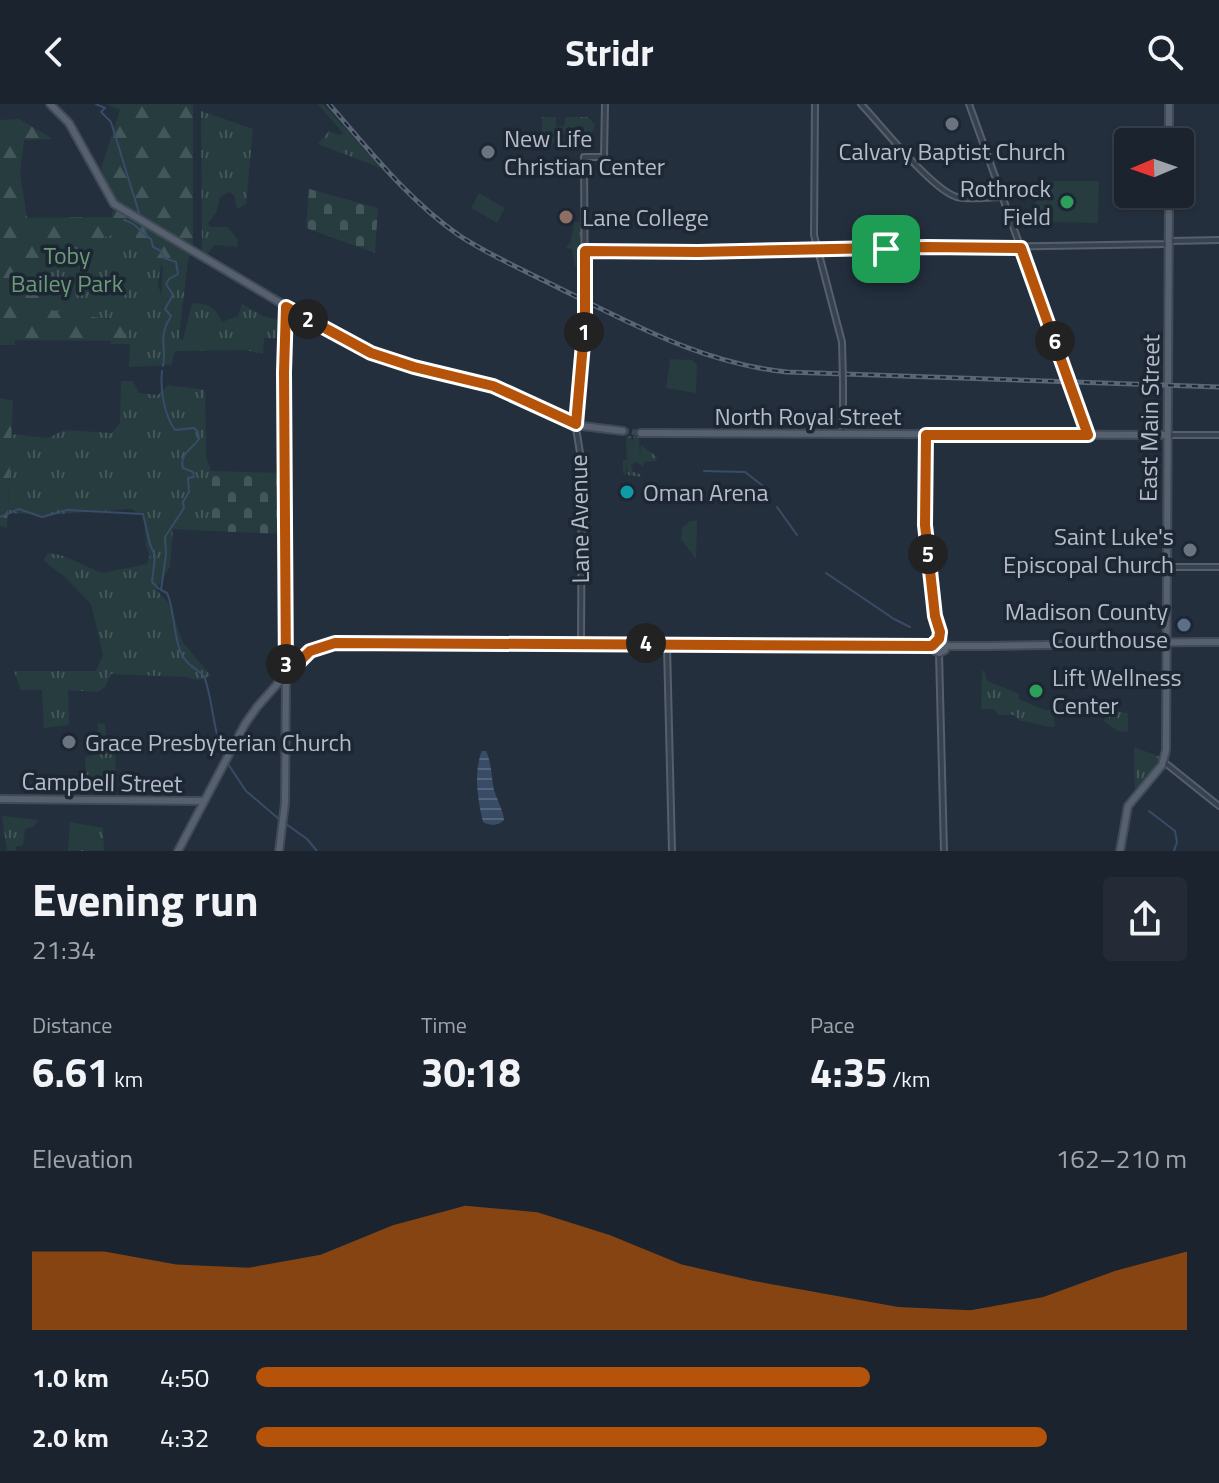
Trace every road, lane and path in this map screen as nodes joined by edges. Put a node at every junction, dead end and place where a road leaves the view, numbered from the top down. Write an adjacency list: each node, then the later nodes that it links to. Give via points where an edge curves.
1 (50, 104): 15 (main road, via 69,123 114,204)
2 (605, 104): 14 (street, Lane Avenue, via 604,157 584,157)
3 (815, 104): 13 (street, via 814,235)
4 (861, 104): 8 (street, via 952,195)
5 (969, 104): 8 (street)
6 (1169, 104): 7 (main road)
7 (1169, 128)
8 (1002, 197): 12 (street)
9 (1168, 208): 11 (main road, East Main Street)
10 (1219, 240): 11 (street)
11 (1167, 244): 12 (street); 22 (main road, East Main Street)
12 (1021, 248): 13 (street); 21 (street)
13 (819, 250): 14 (street); 19 (street, bridge, via 842,342)
14 (585, 251): 16 (street, Lane Avenue)
15 (286, 307): 16 (main road, via 371,353 493,386); 34 (street)
16 (576, 424): 17 (main road); 27 (street, Lane Avenue, via 582,463)
17 (623, 431)
18 (641, 433): 19 (main road, North Royal Street)
19 (843, 435): 20 (main road, North Royal Street)
20 (926, 435): 21 (main road, North Royal Street); 26 (street, via 925,525)
21 (1088, 435): 22 (main road, North Royal Street)
22 (1167, 435): 23 (street); 24 (main road, East Main Street)
23 (1219, 435)
24 (1166, 567): 25 (street); 28 (main road, East Main Street)
25 (1219, 567)
26 (939, 639): 31 (main road); 32 (main road)
27 (581, 642): 30 (main road); 34 (main road, via 335,643 310,651)
28 (1166, 642): 29 (main road); 32 (main road); 35 (main road, East Main Street)
29 (1219, 642)
30 (666, 644): 31 (main road); 41 (street)
31 (932, 646): 33 (main road)
32 (946, 646): 33 (main road)
33 (939, 653): 42 (street)
34 (286, 675): 37 (main road, via 251,715); 40 (main road, via 285,803)
35 (1164, 762): 38 (street); 43 (main road, via 1131,802)
36 (0, 799): 37 (main road, Campbell Street)
37 (204, 801): 39 (main road)
38 (1219, 806)
39 (178, 851)
40 (279, 851)
41 (672, 851)
42 (944, 851)
43 (1120, 851)

